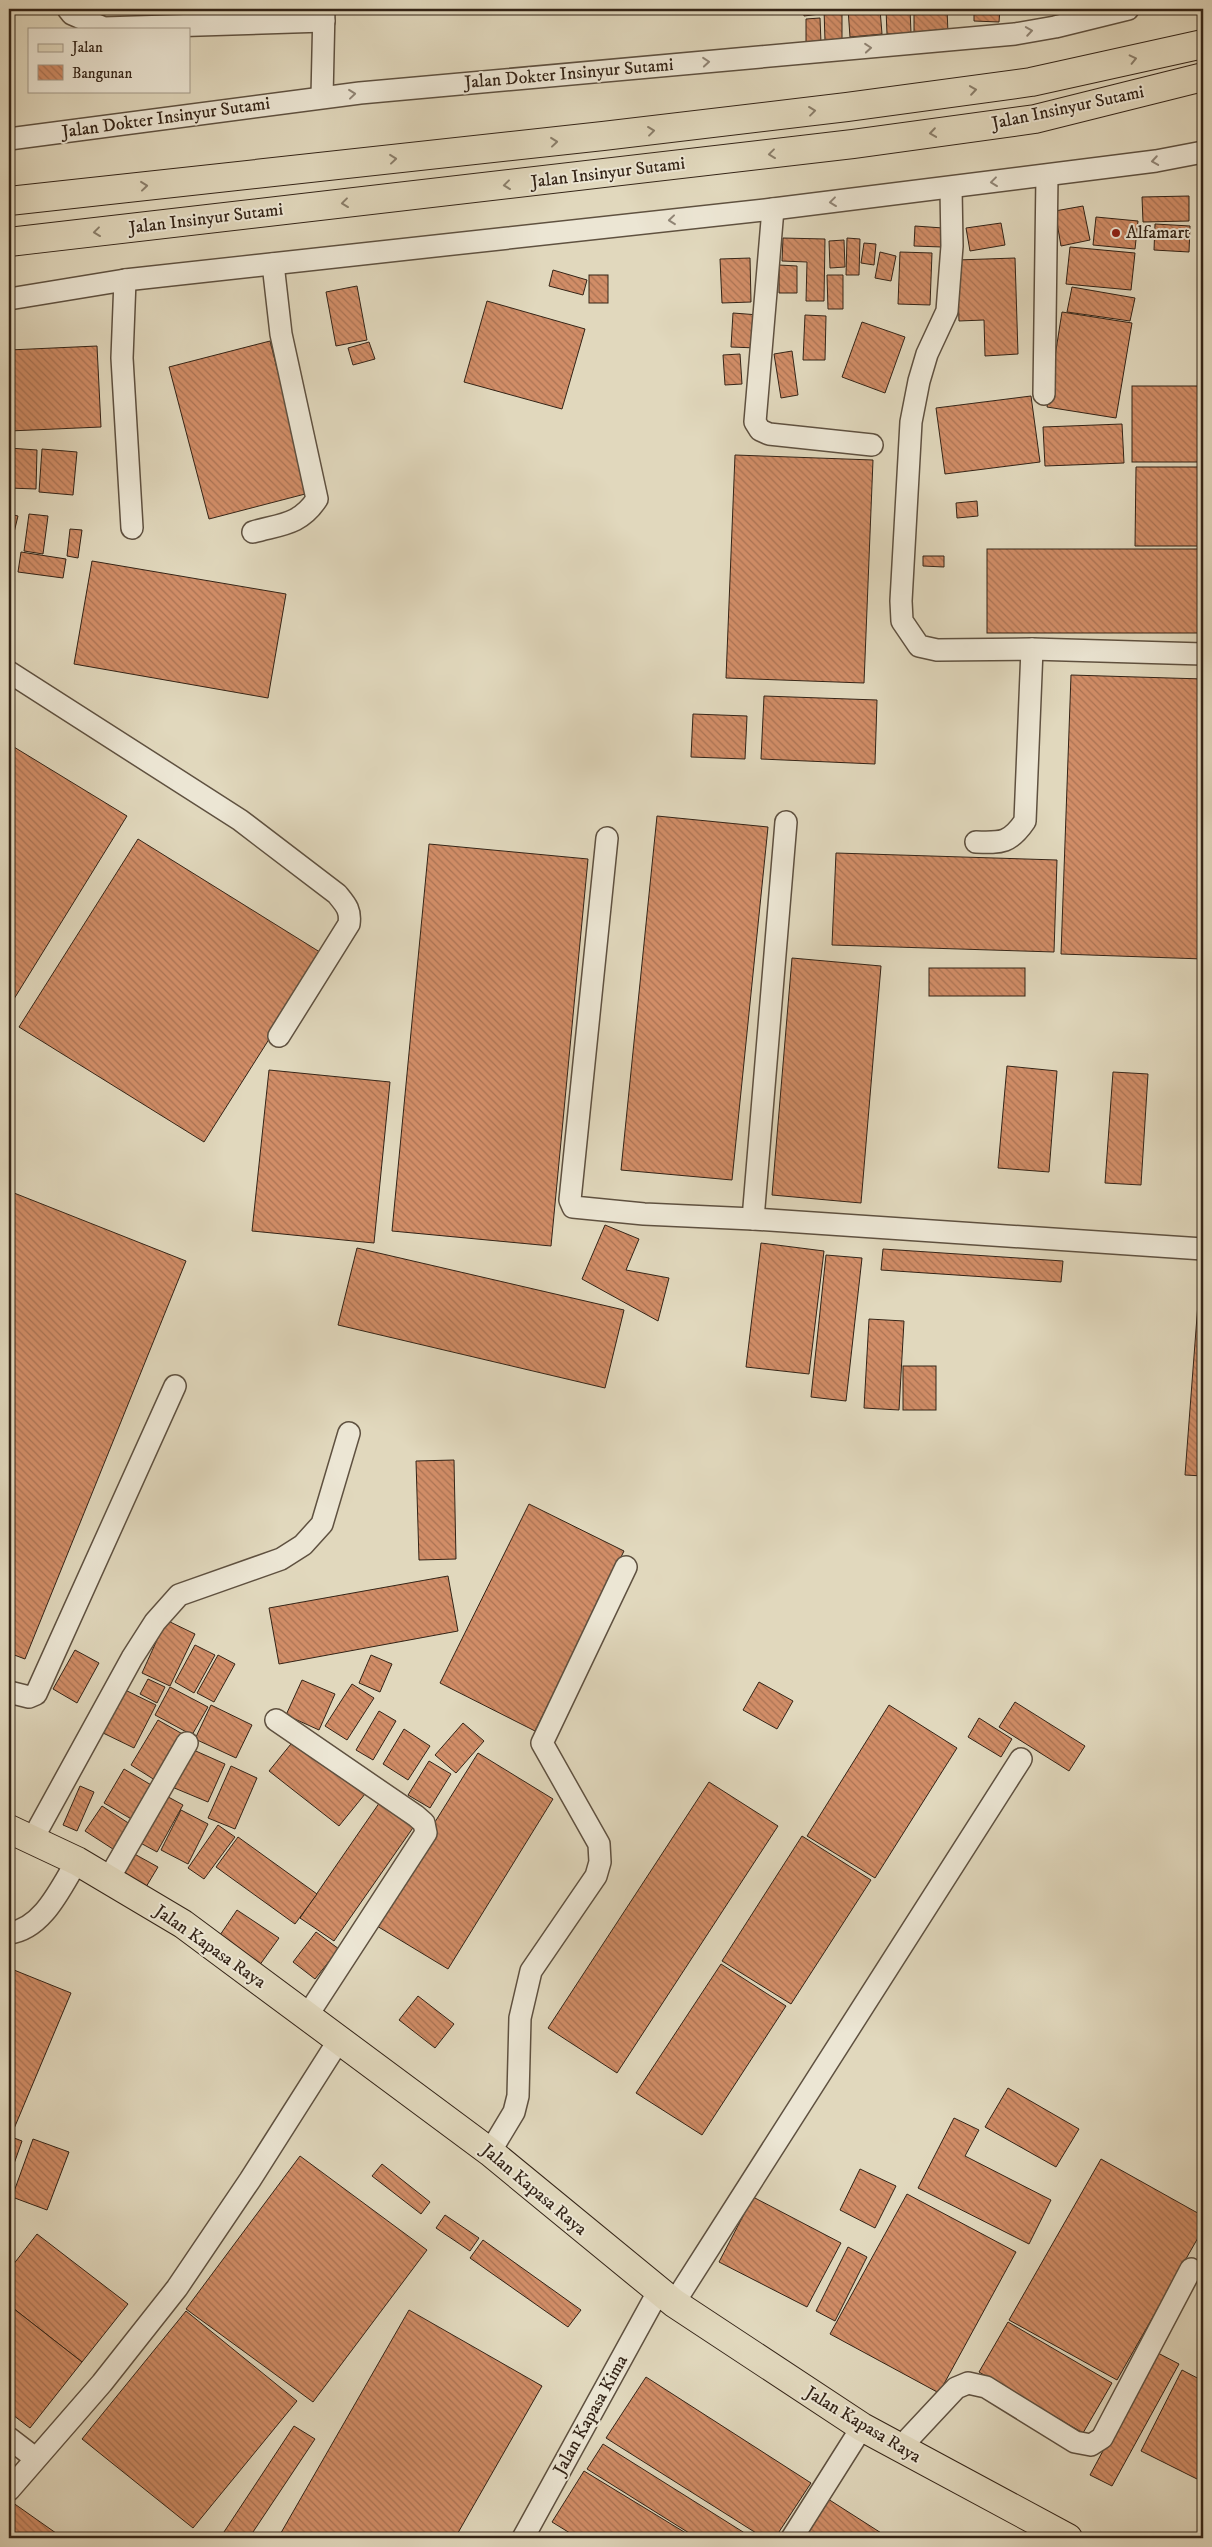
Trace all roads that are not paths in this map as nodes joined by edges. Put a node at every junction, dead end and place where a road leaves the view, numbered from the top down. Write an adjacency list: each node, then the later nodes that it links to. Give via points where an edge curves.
1 (68, 9): 3 (street, via 72,14 104,28)
2 (1119, 10): 6 (street, Jalan Dokter Insinyur Sutami, one-way to 2, via 968,39 1055,27)
3 (324, 15): 6 (street)
4 (1203, 44): 11 (main road, Jalan Insinyur Sutami, one-way to 4, via 602,136 1031,82)
5 (1203, 77): 13 (main road, Jalan Insinyur Sutami, one-way to 13, via 1035,119 853,144)
6 (322, 97): 7 (street, Jalan Dokter Insinyur Sutami)
7 (9, 139)
8 (1203, 152): 9 (street, one-way to 9, via 1156,162)
9 (1047, 176): 10 (street, one-way to 10); 17 (street)
10 (951, 188): 12 (street, one-way to 12); 21 (street, via 952,246 947,311 927,354 911,422 902,621 919,646 937,650)
11 (9, 201)
12 (773, 209): 14 (street, one-way to 14); 18 (street, via 755,422 760,430 770,434)
13 (9, 242)
14 (273, 264): 15 (street); 20 (street, via 281,334 318,499 308,514 297,520)
15 (125, 280): 16 (street); 19 (street, via 122,358)
16 (9, 299)
17 (1044, 394)
18 (872, 445)
19 (132, 528)
20 (253, 532)
21 (1032, 649): 22 (street); 26 (street, via 1024,821 1015,836 999,843)
22 (1203, 654)
23 (9, 672): 27 (street, via 240,820 337,894 348,906 349,924)
24 (786, 822): 28 (street)
25 (607, 838): 28 (street, via 570,1200 573,1207 580,1209)
26 (976, 842)
27 (279, 1036)
28 (753, 1219): 29 (street)
29 (1203, 1249)
30 (175, 1386): 33 (street, via 36,1694 28,1697)
31 (349, 1433): 37 (street, via 322,1524 303,1545 281,1559 179,1595 132,1658)
32 (626, 1567): 43 (street, via 542,1744 599,1844 600,1862 596,1876 531,1971 520,2018 518,2096 514,2112)
33 (9, 1692)
34 (276, 1720): 41 (street, via 416,1816 426,1828 426,1833)
35 (187, 1743): 39 (street)
36 (1021, 1759): 45 (street, Jalan Kapasa Kima)
37 (20, 1834): 38 (main road, Jalan Kapasa Raya)
38 (77, 1861): 39 (main road, Jalan Kapasa Raya); 40 (street, via 52,1904 30,1926)
39 (108, 1880): 41 (main road, Jalan Kapasa Raya, via 183,1924)
40 (9, 1933)
41 (306, 2016): 42 (main road, Jalan Kapasa Raya)
42 (339, 2040): 43 (main road, Jalan Kapasa Raya); 49 (street, via 177,2288 102,2383)
43 (490, 2152): 45 (main road, Jalan Kapasa Raya)
44 (1191, 2269): 48 (street, via 1102,2438 1091,2445 1075,2442 986,2387 968,2383 956,2388)
45 (666, 2297): 46 (main road, Jalan Kapasa Raya); 51 (street, Jalan Kapasa Kima)
46 (862, 2427): 48 (main road, Jalan Kapasa Raya); 52 (street)
47 (9, 2438): 49 (street)
48 (899, 2449): 53 (main road, Jalan Kapasa Raya)
49 (34, 2458): 50 (street)
50 (9, 2490)
51 (523, 2538)
52 (792, 2538)
53 (1068, 2538)

